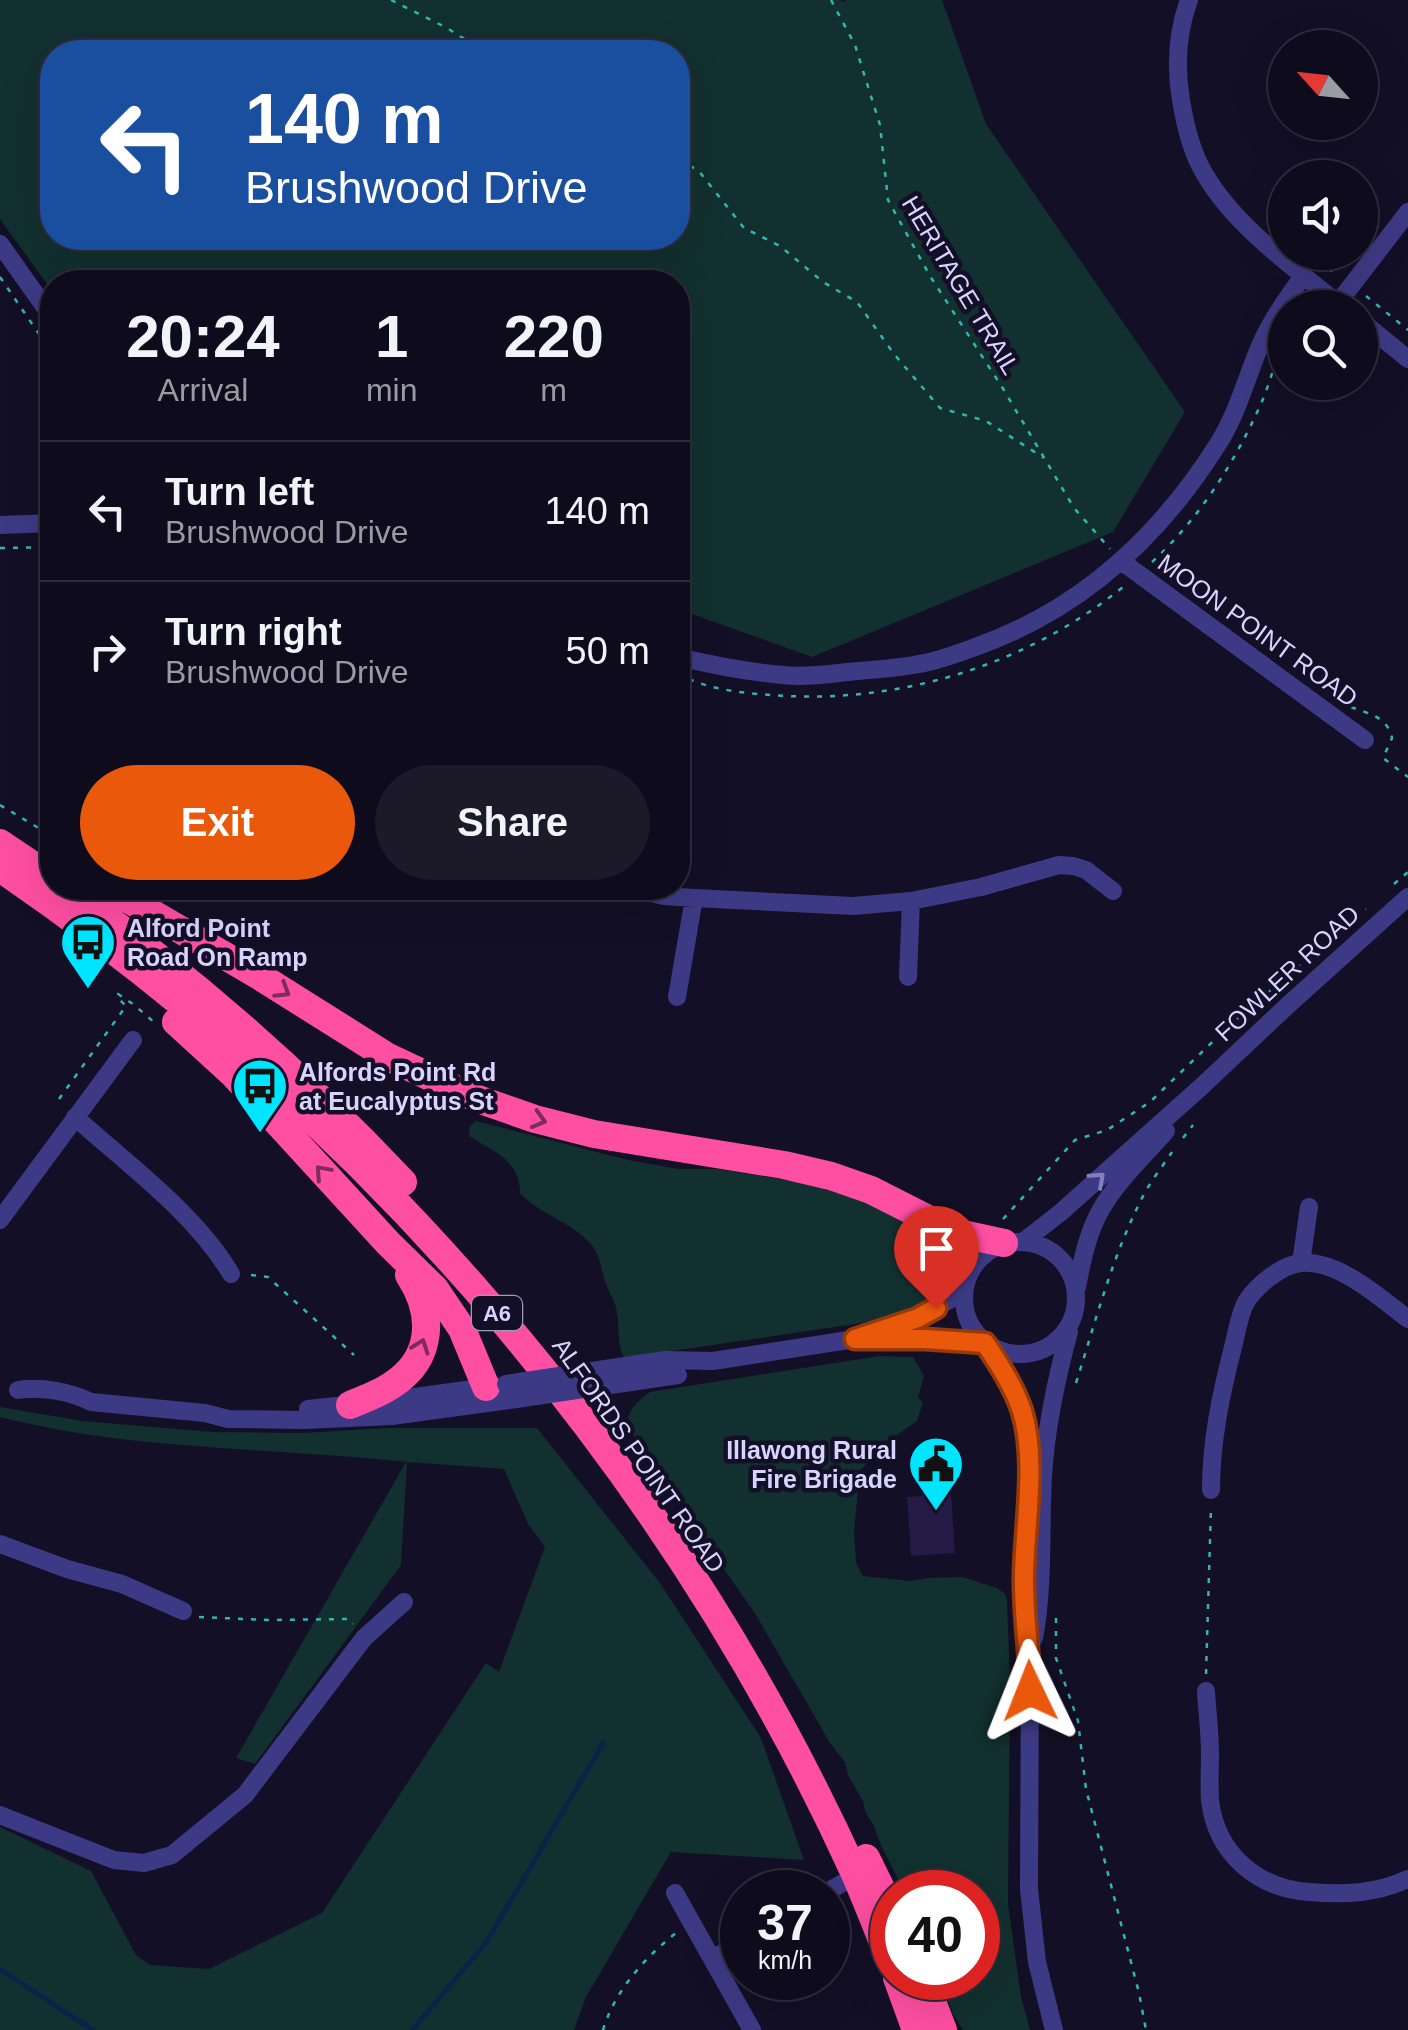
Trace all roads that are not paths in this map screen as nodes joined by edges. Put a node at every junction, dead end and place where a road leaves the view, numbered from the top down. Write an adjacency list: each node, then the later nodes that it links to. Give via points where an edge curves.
1 (1189, 0): 4 (street, via 1178,78 1196,159 1242,222)
2 (1408, 212): 6 (street)
3 (0, 244): 7 (street)
4 (1304, 275): 5 (street); 12 (street, via 1273,320 1220,441 1176,504)
5 (1322, 290)
6 (1352, 290)
7 (40, 300)
8 (1378, 334): 9 (street)
9 (1408, 358)
10 (40, 523): 11 (street)
11 (0, 525)
12 (1120, 561): 13 (street, via 1040,619 922,664 786,676); 14 (street, MOON POINT ROAD)
13 (690, 660)
14 (1365, 740)
15 (0, 824): 17 (highway)
16 (0, 842): 19 (highway)
17 (40, 848)
18 (0, 868): 23 (highway, ALFORDS POINT ROAD / A6)
19 (40, 870)
20 (0, 883): 38 (highway, one-way to 20, via 191,1034)
21 (1402, 890): 33 (street, FOWLER ROAD)
22 (1113, 891): 29 (street, via 1086,870 1058,865)
23 (40, 896)
24 (690, 898): 25 (street)
25 (694, 898): 29 (street, via 829,906); 31 (street)
26 (46, 900): 59 (highway, ALFORDS POINT ROAD / A6, via 258,1068 378,1182 484,1298 676,1554 747,1668)
27 (82, 900): 58 (highway, ALFORDS POINT ROAD / A6, via 190,982 292,1072 424,1203 545,1344 650,1484 746,1632)
28 (129, 900): 37 (highway, one-way to 37, via 388,1057 475,1098 594,1134 831,1176 967,1235)
29 (911, 901): 30 (street)
30 (908, 977)
31 (677, 997)
32 (133, 1040): 34 (street)
33 (1201, 1088): 37 (street, FOWLER ROAD, one-way to 33, via 1060,1214); 41 (street, FOWLER ROAD, via 1100,1212)
34 (75, 1117): 36 (street); 40 (street, via 197,1227)
35 (1309, 1207): 39 (street)
36 (0, 1220)
37 (1009, 1235): 41 (street, via 1059,1256); 42 (street, via 976,1262)
38 (388, 1243): 48 (highway, via 446,1303); 49 (highway, one-way to 38, via 402,1378 425,1340 420,1293)
39 (1301, 1263): 43 (street, via 1337,1270); 51 (street, via 1264,1282 1242,1312 1214,1432)
40 (230, 1274)
41 (1076, 1290): 44 (street)
42 (963, 1292): 45 (street, via 918,1318); 46 (street, via 964,1311)
43 (1408, 1319)
44 (1071, 1322): 46 (street, via 1054,1344 1028,1354); 55 (street, via 1045,1446 1040,1606)
45 (855, 1339): 46 (street); 48 (street, bridge)
46 (986, 1344): 55 (street, via 1021,1407 1028,1437 1024,1612)
47 (9, 1388): 50 (street)
48 (503, 1393): 49 (street); 50 (street, via 422,1413 330,1420)
49 (350, 1406): 50 (street)
50 (205, 1413)
51 (1211, 1490)
52 (0, 1544): 54 (street)
53 (404, 1602): 57 (street, via 364,1638 245,1795 172,1855 144,1863 114,1860)
54 (183, 1611)
55 (1030, 1656): 71 (street, via 1028,1889)
56 (1206, 1691): 61 (street, via 1210,1799 1237,1861 1296,1891 1367,1892)
57 (0, 1815)
58 (872, 1870)
59 (855, 1876): 60 (street); 63 (highway, ALFORDS POINT ROAD / A6)
60 (850, 1879)
61 (1408, 1879)
62 (675, 1893): 65 (street)
63 (870, 1912)
64 (720, 1955): 65 (street)
65 (712, 1960): 68 (street)
66 (905, 2000): 69 (highway)
67 (931, 2000): 70 (highway)
68 (752, 2030)
69 (916, 2030)
70 (943, 2030)
71 (1054, 2030)

